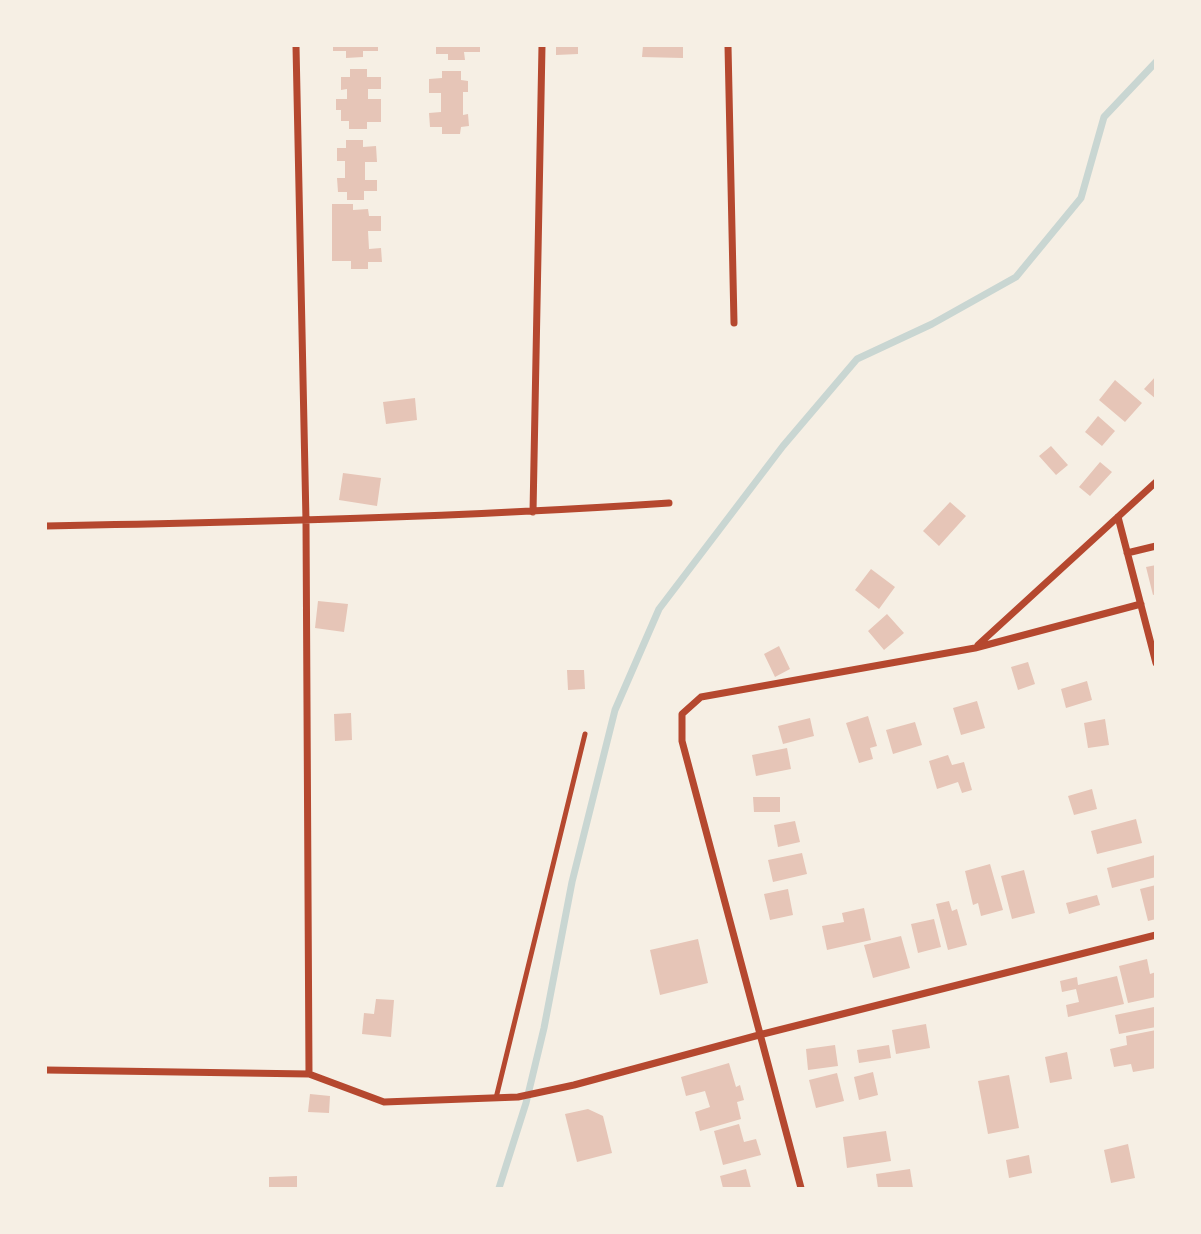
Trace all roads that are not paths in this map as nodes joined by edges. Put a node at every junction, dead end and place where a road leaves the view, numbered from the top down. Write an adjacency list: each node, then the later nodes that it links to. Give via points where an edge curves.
1 (296, 46): 9 (street)
2 (542, 46): 7 (street)
3 (728, 46): 4 (street)
4 (734, 323)
5 (1156, 482): 8 (street)
6 (669, 503): 7 (street)
7 (533, 512): 9 (street)
8 (1118, 517): 12 (street); 14 (street)
9 (306, 521): 10 (street); 20 (street)
10 (46, 526)
11 (1156, 546): 12 (street)
12 (1128, 553): 13 (street)
13 (1141, 604): 14 (street); 15 (street)
14 (975, 648): 18 (street, via 701,697 682,715 682,741)
15 (1156, 663)
16 (585, 734): 21 (lane)
17 (1156, 935): 18 (street)
18 (760, 1035): 21 (street, via 574,1085); 22 (street)
19 (46, 1070): 20 (street)
20 (309, 1074): 21 (street, via 384,1102)
21 (496, 1098)
22 (801, 1188)

